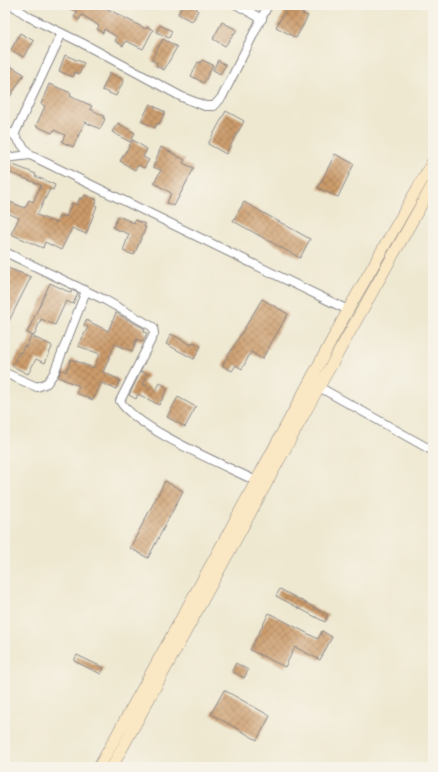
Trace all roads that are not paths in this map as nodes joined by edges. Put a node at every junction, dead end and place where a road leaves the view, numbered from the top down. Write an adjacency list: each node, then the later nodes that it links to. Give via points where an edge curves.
1 (12, 5): 5 (street, via 29,17)
2 (237, 5): 4 (street)
3 (268, 5): 4 (street)
4 (262, 19): 5 (street, via 222,97 214,106 205,106 182,97)
5 (62, 33): 7 (street)
6 (5, 130): 7 (street)
7 (14, 135): 8 (street)
8 (30, 155): 9 (street); 14 (street)
9 (5, 158)
10 (433, 161): 14 (street)
11 (433, 184): 16 (street)
12 (5, 252): 13 (street)
13 (86, 291): 15 (street, via 54,373 47,383 37,387); 18 (street, via 153,327 154,334 120,401 124,407 136,418)
14 (348, 310): 18 (street)
15 (5, 373)
16 (320, 387): 17 (street); 20 (street)
17 (433, 451)
18 (256, 481): 19 (street)
19 (99, 767)
20 (112, 767)

